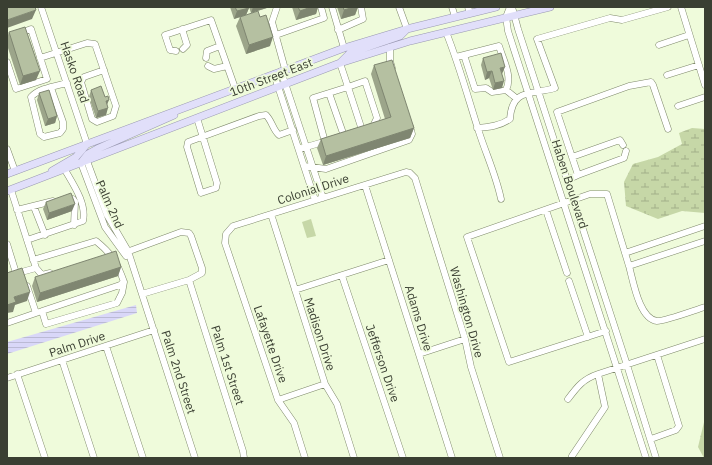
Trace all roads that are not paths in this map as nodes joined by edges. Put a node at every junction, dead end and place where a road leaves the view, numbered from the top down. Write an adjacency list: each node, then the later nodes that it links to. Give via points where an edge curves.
1 (41, 7): 30 (street, Hasko Road)
2 (277, 7): 21 (street, via 272,22)
3 (320, 7): 21 (street, via 324,18)
4 (332, 7): 19 (street)
5 (361, 7): 19 (street, via 363,19)
6 (399, 7): 18 (street)
7 (452, 7): 15 (street)
8 (492, 7): 13 (main road, 10th Street East)
9 (511, 7): 14 (street, Haben Boulevard); 16 (street, Haben Boulevard)
10 (550, 7): 14 (main road, 10th Street East)
11 (668, 7): 51 (street, via 622,20 610,18 537,39 555,88)
12 (681, 7): 22 (street)
13 (469, 10): 15 (main road, 10th Street East)
14 (514, 15): 16 (main road, 10th Street East); 51 (street, Haben Boulevard)
15 (455, 17): 18 (main road, 10th Street East)
16 (506, 17): 20 (main road, 10th Street East); 53 (street, Haben Boulevard)
17 (182, 29): 25 (street, via 211,20); 28 (street, via 187,45); 29 (street, via 165,35 170,50)
18 (407, 29): 27 (main road, 10th Street East); 36 (main road, via 400,36 350,53)
19 (338, 30): 27 (street)
20 (446, 32): 26 (main road, 10th Street East); 32 (street)
21 (276, 35): 41 (street)
22 (690, 36): 24 (street); 37 (street)
23 (7, 38): 33 (street, via 31,29)
24 (658, 45)
25 (220, 46): 34 (street, via 207,50); 39 (street)
26 (390, 47): 36 (main road, 10th Street East); 42 (street, via 390,61)
27 (344, 48): 41 (main road, 10th Street East)
28 (183, 49)
29 (176, 51)
30 (57, 53): 33 (street); 40 (street, via 87,43 95,44); 44 (street, Hasko Road)
31 (464, 55): 32 (street); 50 (street, via 475,89 486,88 492,92); 50 (street, via 499,46 509,84)
32 (456, 57): 62 (street)
33 (40, 58): 35 (street, via 47,79 16,89)
34 (206, 58)
35 (7, 62)
36 (340, 63): 45 (main road, 10th Street East); 47 (street)
37 (699, 65): 43 (street); 46 (street)
38 (208, 66): 39 (street, via 214,69)
39 (227, 66): 49 (street)
40 (104, 70): 40 (street, via 116,106 115,112 109,118 97,122 92,119 82,79)
41 (280, 71): 45 (street); 49 (main road, 10th Street East)
42 (394, 74)
43 (667, 76)
44 (67, 83): 48 (street); 67 (street, Hasko Road)
45 (282, 85): 60 (main road, 10th Street East); 64 (street); 68 (street)
46 (705, 85)
47 (348, 87): 52 (street); 65 (street); 65 (street, via 365,81 377,118 373,126)
48 (51, 88): 48 (street, via 37,92 31,100 40,134 44,137 60,133 64,129)
49 (235, 88): 56 (main road, 10th Street East)
50 (506, 90): 55 (street)
51 (539, 92): 53 (street); 59 (street, Haben Boulevard)
52 (330, 93): 65 (street); 65 (street, via 313,98)
53 (528, 93): 55 (street); 89 (street, Haben Boulevard)
54 (705, 96): 57 (street)
55 (516, 98): 62 (street, via 510,110 510,119 492,127)
56 (195, 103): 67 (main road, 10th Street East); 72 (main road, via 162,122 96,149 88,154)
57 (678, 106)
58 (556, 112): 59 (street); 63 (street, via 629,86 651,82); 71 (street)
59 (546, 115): 80 (street, Haben Boulevard)
60 (197, 118): 66 (street); 72 (main road, 10th Street East)
61 (408, 118): 74 (street, via 412,134 407,142 326,169)
62 (477, 128): 86 (street, via 495,173)
63 (668, 129)
64 (293, 130): 66 (street, via 279,135 266,115); 69 (street)
65 (344, 136): 68 (street)
66 (203, 137): 66 (street, via 188,142 187,147 201,193 216,188 217,183)
67 (87, 144): 76 (main road, 10th Street East); 81 (main road, via 76,157)
68 (306, 147): 69 (street); 74 (street)
69 (299, 149): 73 (street)
70 (8, 152): 76 (street)
71 (572, 157): 79 (street); 79 (street, via 620,140 625,148 624,158)
72 (84, 162): 75 (main road, 10th Street East); 101 (street, Palm 2nd, via 105,226)
73 (304, 166): 74 (street); 87 (street)
74 (313, 167): 85 (street)
75 (65, 170): 81 (main road, 10th Street East); 84 (street)
76 (16, 171): 78 (main road, 10th Street East)
77 (410, 173): 82 (street, Colonial Drive, via 401,173); 125 (street, Washington Drive, via 414,178)
78 (7, 174)
79 (578, 175): 80 (street)
80 (567, 180): 88 (street, Haben Boulevard)
81 (34, 181): 83 (main road, 10th Street East)
82 (365, 185): 85 (street, Colonial Drive); 106 (street, Adams Drive)
83 (9, 190): 91 (street)
84 (77, 193): 90 (street); 94 (street, via 84,208 84,215 83,221)
85 (323, 198): 87 (street, Colonial Drive)
86 (501, 199)
87 (315, 200): 93 (street, Colonial Drive)
88 (574, 200): 89 (street); 103 (street, via 590,194 607,194); 131 (street, Haben Boulevard)
89 (565, 203): 92 (street); 123 (street, Haben Boulevard)
90 (36, 206): 91 (street); 94 (street, via 73,199 76,210); 97 (street)
91 (18, 210): 98 (street)
92 (546, 210): 111 (street); 124 (street, via 467,237 509,362)
93 (271, 214): 96 (street, Colonial Drive, via 233,226); 117 (street, Madison Drive)
94 (74, 225): 97 (street)
95 (705, 226): 103 (street)
96 (226, 234): 138 (street, Lafayette Drive, via 226,244)
97 (45, 235): 98 (street)
98 (27, 240): 105 (street)
99 (705, 241): 107 (street)
100 (7, 244): 110 (street)
101 (126, 252): 114 (street, via 181,232 189,233 202,268 200,276); 118 (street, Palm 2nd)
102 (110, 253): 104 (street); 105 (street, via 96,240); 116 (street, via 118,263)
103 (625, 253): 107 (street)
104 (103, 256)
105 (33, 260): 108 (street)
106 (389, 260): 113 (street); 128 (street, Adams Drive)
107 (628, 266): 119 (street, via 642,311 648,318 658,321)
108 (36, 268): 109 (street, via 42,275); 110 (street)
109 (57, 270)
110 (20, 273): 112 (street); 120 (street)
111 (567, 273)
112 (7, 276)
113 (342, 276): 117 (street); 148 (street, Jefferson Drive)
114 (189, 280): 118 (street); 145 (street, Palm 1st Street, via 244,451)
115 (569, 281): 124 (street)
116 (124, 282): 120 (street); 120 (street, via 117,302 46,324)
117 (295, 290): 136 (street, Madison Drive)
118 (142, 294): 122 (street, Palm 2nd Street)
119 (705, 307)
120 (39, 312): 121 (street)
121 (7, 323)
122 (154, 330): 127 (street, Palm Drive); 144 (street, Palm 2nd Street)
123 (606, 331): 124 (street); 132 (street, Haben Boulevard)
124 (588, 337)
125 (465, 339): 128 (street); 150 (street, Washington Drive, via 471,367)
126 (705, 339): 129 (street)
127 (106, 346): 130 (street, Palm Drive); 143 (street)
128 (419, 354): 149 (street, Adams Drive)
129 (657, 355): 131 (street); 139 (street, via 679,426 676,430)
130 (62, 360): 133 (street, Palm Drive); 142 (street)
131 (627, 365): 132 (street); 139 (street, Haben Boulevard)
132 (618, 368): 134 (street); 151 (street, Haben Boulevard)
133 (17, 374): 135 (street, Palm Drive); 141 (street)
134 (598, 374): 137 (street, via 581,382); 140 (street, via 605,407)
135 (7, 378)
136 (325, 384): 138 (street); 147 (street, Madison Drive, via 337,404)
137 (568, 399)
138 (278, 400): 146 (street, Lafayette Drive, via 294,423)
139 (651, 440): 152 (street, Haben Boulevard)
140 (572, 456)
141 (45, 458)
142 (94, 458)
143 (143, 458)
144 (196, 458)
145 (244, 458)
146 (305, 458)
147 (354, 458)
148 (403, 458)
149 (452, 458)
150 (500, 458)
151 (646, 458)
152 (656, 458)

